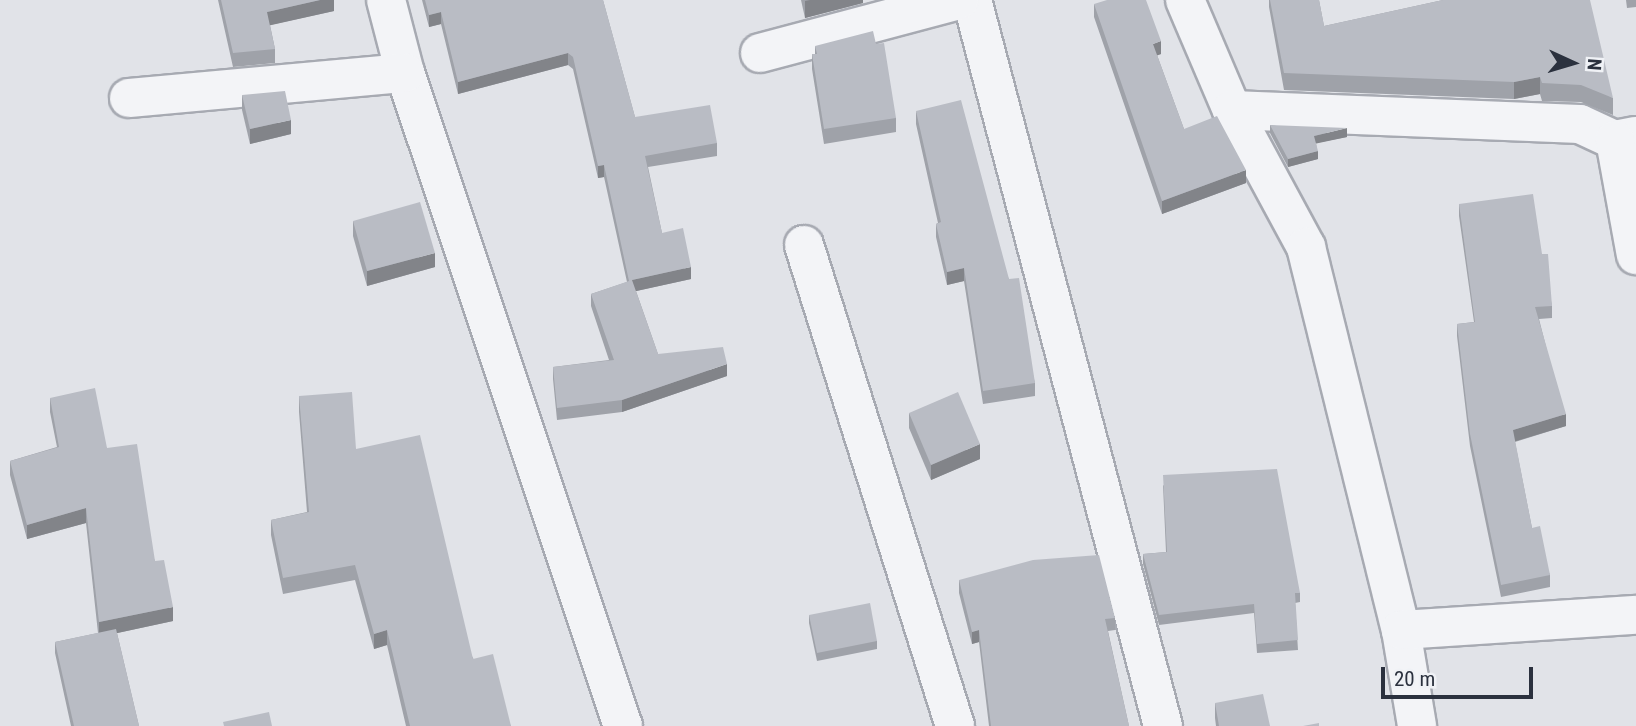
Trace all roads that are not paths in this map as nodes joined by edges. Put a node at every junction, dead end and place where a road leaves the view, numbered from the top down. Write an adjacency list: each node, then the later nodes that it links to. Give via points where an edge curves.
1 (386, 0): 6 (street)
2 (959, 0): 5 (street)
3 (972, 0): 16 (street)
4 (1185, 0): 8 (street)
5 (760, 53)
6 (405, 73): 7 (street); 14 (street)
7 (129, 98)
8 (1232, 110): 9 (street, via 1580,124); 13 (street, via 1306,247)
9 (1625, 138): 11 (street)
10 (803, 245): 15 (street)
11 (1636, 255)
12 (1636, 615): 13 (street)
13 (1401, 630): 17 (street)
14 (623, 726)
15 (955, 726)
16 (1163, 726)
17 (1417, 726)

